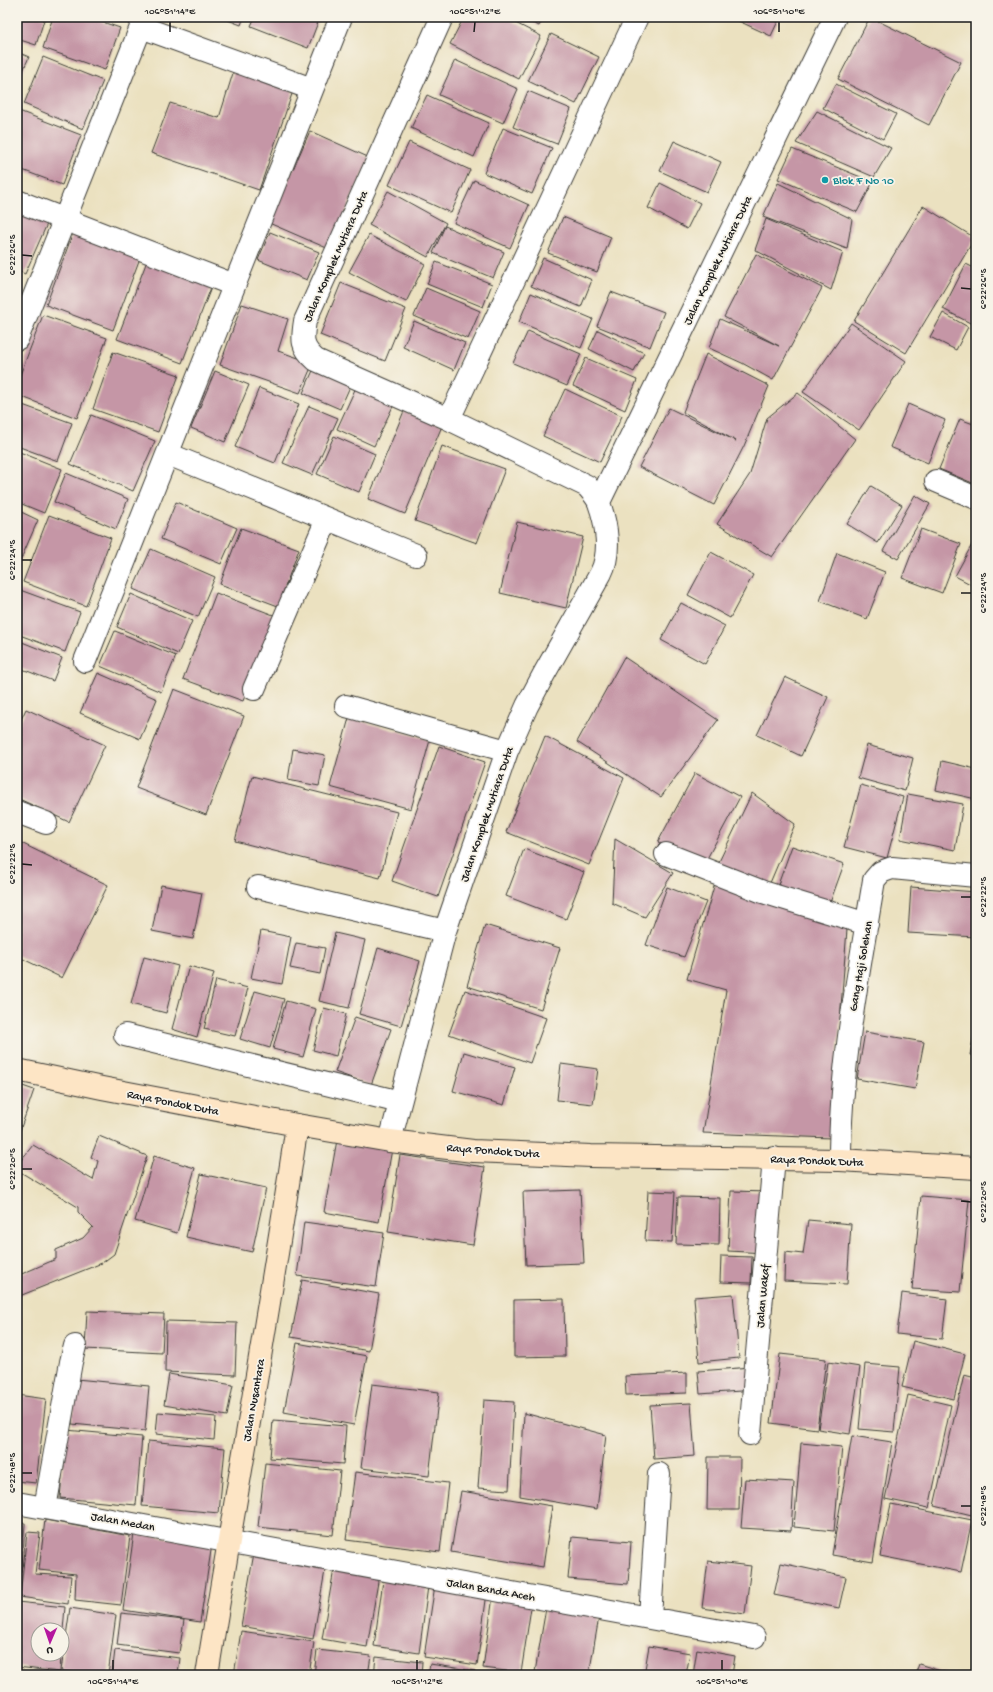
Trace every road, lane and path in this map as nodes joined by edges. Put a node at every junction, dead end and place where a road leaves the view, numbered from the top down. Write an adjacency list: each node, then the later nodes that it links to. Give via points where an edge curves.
1 (341, 17): 6 (street)
2 (442, 17): 11 (street, Jalan Komplek Mutiara Duta, via 305,321 303,335 306,351 316,360)
3 (637, 17): 11 (street)
4 (835, 17): 15 (street, Jalan Komplek Mutiara Duta)
5 (143, 22): 6 (street); 8 (street)
6 (312, 89): 9 (street)
7 (17, 201): 8 (street)
8 (64, 220): 9 (street); 10 (street)
9 (234, 285): 12 (street)
10 (17, 340)
11 (449, 419): 15 (street, Jalan Komplek Mutiara Duta, via 587,486)
12 (168, 454): 16 (street); 18 (street)
13 (936, 481): 14 (street)
14 (976, 498)
15 (599, 502): 21 (street, Jalan Komplek Mutiara Duta, via 607,552 603,568 527,706)
16 (327, 519): 17 (street); 19 (street)
17 (416, 555)
18 (85, 661)
19 (254, 689)
20 (346, 706): 21 (street)
21 (507, 751): 28 (street, Jalan Komplek Mutiara Duta)
22 (17, 812): 23 (street)
23 (46, 823)
24 (666, 854): 27 (street, via 763,892)
25 (976, 876): 27 (street, Gang Haji Solehan, via 892,868 885,870 876,875 874,880)
26 (258, 887): 28 (street)
27 (867, 924): 35 (street, Gang Haji Solehan, via 850,1023 840,1127)
28 (445, 932): 31 (street, Jalan Komplek Mutiara Duta)
29 (125, 1035): 31 (street)
30 (17, 1070): 32 (main road, Raya Pondok Duta)
31 (400, 1102): 33 (street, Jalan Komplek Mutiara Duta)
32 (297, 1125): 33 (main road, Raya Pondok Duta); 42 (main road, Jalan Nusantara, via 282,1229)
33 (390, 1140): 34 (main road, Raya Pondok Duta, via 481,1151 591,1156)
34 (774, 1158): 35 (main road, Raya Pondok Duta); 38 (street, Jalan Wakaf)
35 (840, 1160): 36 (main road, Raya Pondok Duta)
36 (976, 1168)
37 (75, 1346): 41 (street)
38 (750, 1434)
39 (659, 1474): 43 (street)
40 (17, 1502): 41 (street, Jalan Medan)
41 (45, 1508): 42 (street, Jalan Medan)
42 (228, 1542): 43 (street, Jalan Banda Aceh); 45 (main road, Jalan Nusantara)
43 (650, 1618): 44 (street, Jalan Banda Aceh)
44 (754, 1637)
45 (207, 1675)

